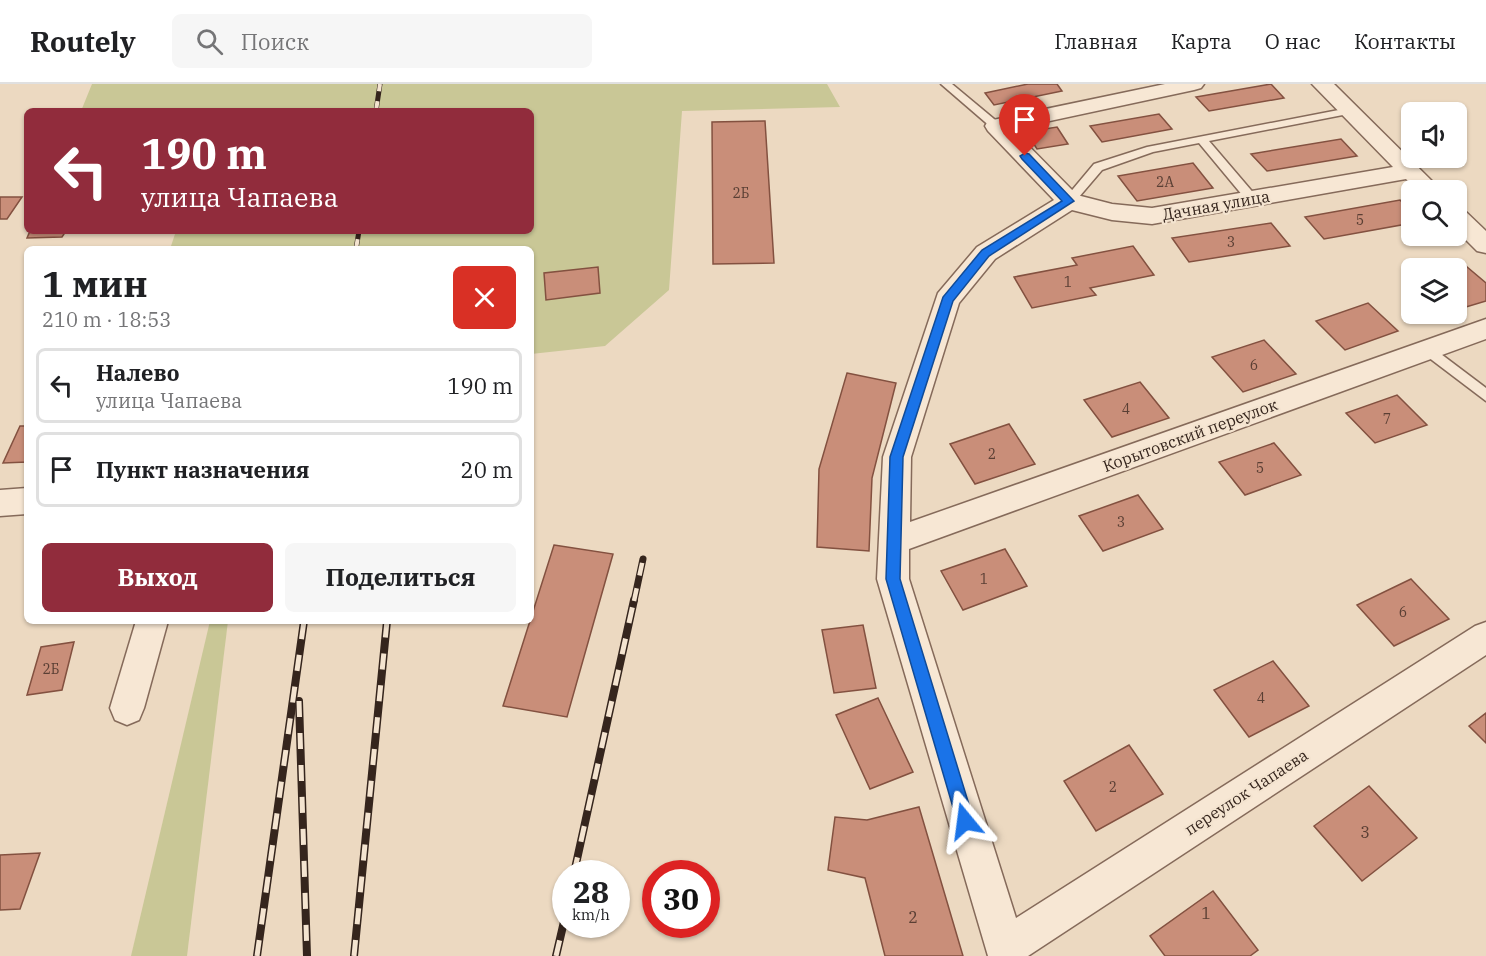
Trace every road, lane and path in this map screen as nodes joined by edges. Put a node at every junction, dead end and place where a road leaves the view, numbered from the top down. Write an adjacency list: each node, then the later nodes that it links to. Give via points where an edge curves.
1 (946, 84): 5 (lane)
2 (1194, 84): 5 (street)
3 (1322, 84): 4 (street)
4 (1348, 111): 6 (lane); 7 (street)
5 (996, 126): 10 (street)
6 (1201, 140): 9 (lane); 10 (lane, via 1151,149 1098,167)
7 (1410, 171): 8 (street); 9 (street, Дачная улица)
8 (1419, 180)
9 (1252, 199): 10 (street, Дачная улица, via 1152,216 1112,212)
10 (1069, 201): 18 (street, via 986,253 947,300 897,457)
11 (1467, 227): 12 (street)
12 (1486, 245)
13 (1486, 329): 14 (street, Корытовский переулок)
14 (1429, 350): 15 (lane); 18 (street, Корытовский переулок)
15 (1486, 396)
16 (24, 501): 17 (street)
17 (0, 503)
18 (895, 541): 22 (street, via 893,579)
19 (151, 624): 21 (street)
20 (1486, 637): 22 (street, переулок Чапаева)
21 (127, 708)
22 (1006, 952)

